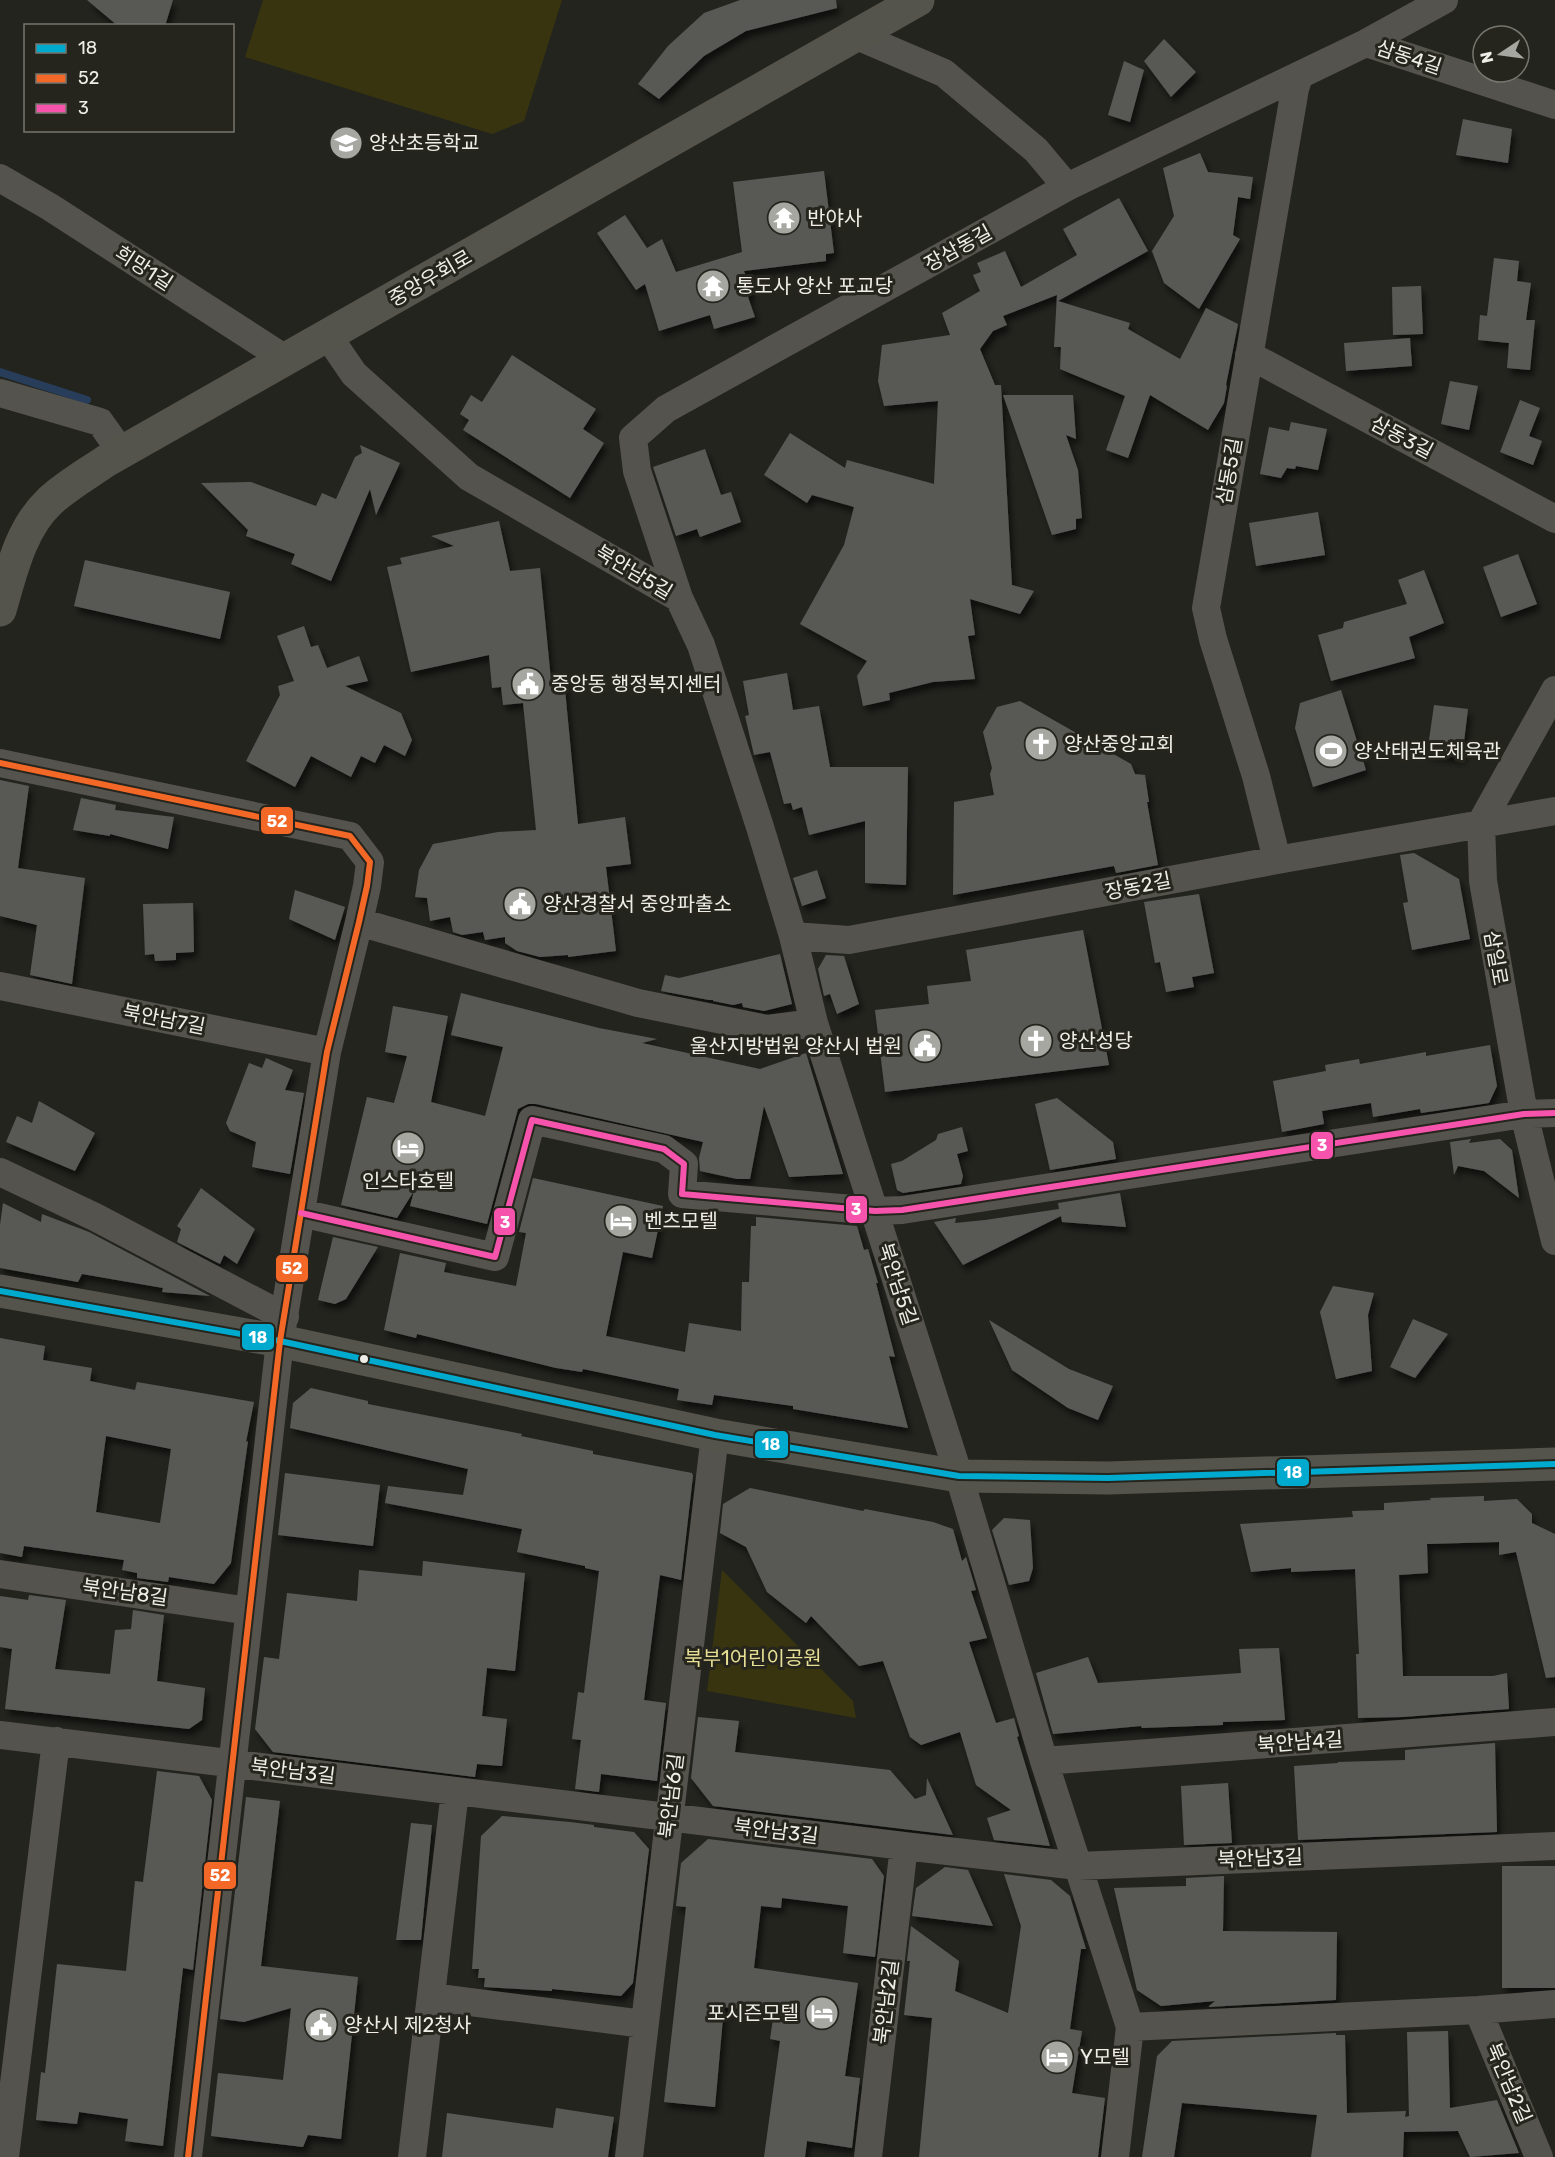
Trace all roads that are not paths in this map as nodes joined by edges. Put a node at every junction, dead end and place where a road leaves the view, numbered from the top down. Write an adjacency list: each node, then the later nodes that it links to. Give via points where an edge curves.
1 (918, 0): 3 (main road, 중앙우회로)
2 (1444, 0): 4 (street, 장삼동길)
3 (855, 35): 8 (street, via 944,73 1036,150); 9 (main road, 중앙우회로)
4 (1366, 43): 5 (street, 장삼동길); 6 (street, 삼동4길)
5 (1299, 76): 8 (street, 장삼동길); 10 (street, 삼동5길)
6 (1555, 105)
7 (0, 178): 11 (street, 희망1길)
8 (1067, 187): 15 (street, 장삼동길, via 666,410 633,438 637,471)
9 (328, 336): 11 (main road, 중앙우회로); 15 (street, 북안남5길, via 354,374 469,477)
10 (1249, 355): 14 (street, 삼동3길); 21 (street, 삼동5길, via 1206,608)
11 (287, 360): 13 (main road, 중앙우회로)
12 (0, 393): 13 (street, via 100,422)
13 (122, 453): 16 (main road, 중앙우회로, via 49,502 28,530)
14 (1555, 519)
15 (679, 598): 23 (street, 북안남5길, via 701,645)
16 (0, 610)
17 (1555, 690): 20 (street)
18 (0, 763): 22 (street, via 350,836 370,862)
19 (1555, 812): 20 (street, 장동2길)
20 (1481, 823): 21 (street, 장동2길); 28 (street, 삼일로, via 1483,881)
21 (1277, 860): 23 (street, 장동2길, via 849,940)
22 (359, 922): 25 (street, via 638,1003 767,1029); 26 (street)
23 (793, 936): 25 (street, 북안남5길)
24 (0, 986): 26 (street, 북안남7길)
25 (814, 1023): 30 (street, 북안남5길)
26 (327, 1052): 31 (street)
27 (1555, 1113): 28 (street)
28 (1524, 1114): 30 (street, via 902,1210); 32 (street, 삼일로)
29 (0, 1172): 34 (street, via 95,1217)
30 (875, 1211): 31 (street, via 682,1194 684,1164 664,1149 532,1120 495,1257); 37 (street, 북안남5길)
31 (302, 1213): 34 (street)
32 (1555, 1241)
33 (0, 1291): 34 (main road)
34 (282, 1329): 35 (main road); 39 (street)
35 (715, 1435): 37 (main road); 46 (street, 북안남6길)
36 (1555, 1464): 37 (main road, via 1131,1478)
37 (959, 1476): 43 (street)
38 (0, 1574): 39 (street, 북안남8길)
39 (249, 1611): 44 (street)
40 (1555, 1722): 43 (street, 북안남4길)
41 (0, 1734): 42 (street, 북안남3길)
42 (56, 1741): 44 (street, 북안남3길); 56 (street)
43 (1044, 1761): 49 (street)
44 (232, 1763): 45 (street, 북안남3길); 57 (street)
45 (455, 1791): 46 (street, 북안남3길); 50 (street)
46 (668, 1817): 47 (street, 북안남3길); 53 (street, 북안남6길)
47 (904, 1846): 49 (street, 북안남3길); 60 (street, 북안남2길)
48 (1555, 1846): 49 (street, 북안남3길)
49 (1078, 1866): 54 (street)
50 (431, 1997): 53 (street); 58 (street)
51 (1555, 2004): 52 (street)
52 (1478, 2010): 54 (street); 62 (street, 북안남2길)
53 (644, 2024): 59 (street, 북안남6길)
54 (1130, 2027): 61 (street)
55 (0, 2156): 56 (street)
56 (5, 2157)
57 (188, 2157)
58 (412, 2157)
59 (629, 2157)
60 (868, 2157)
61 (1114, 2157)
62 (1539, 2157)

